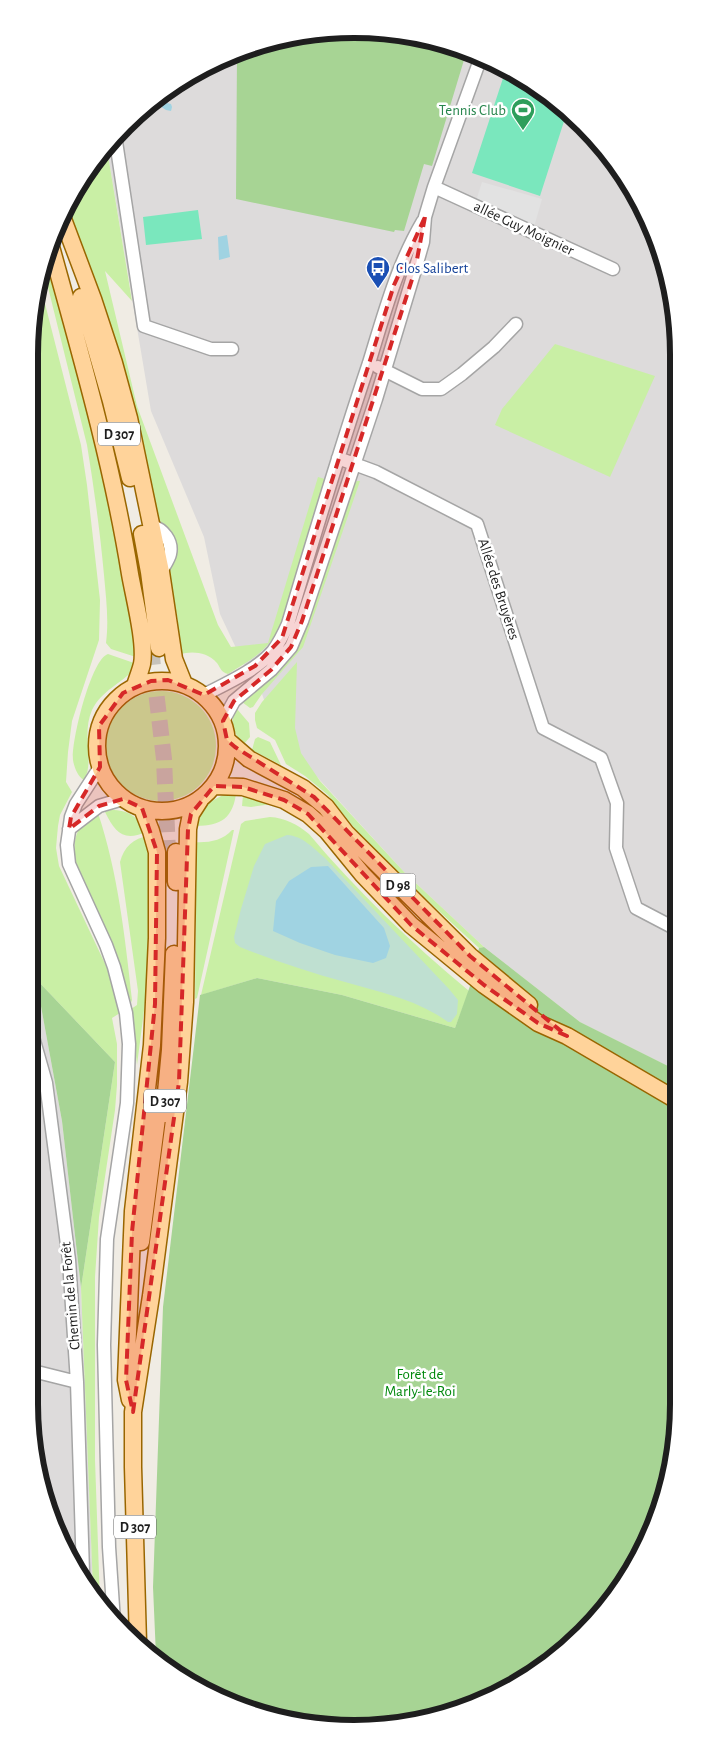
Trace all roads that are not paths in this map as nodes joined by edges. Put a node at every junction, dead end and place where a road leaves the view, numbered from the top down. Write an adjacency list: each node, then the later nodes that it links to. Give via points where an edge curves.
1 (478, 63): 3 (street)
2 (116, 145): 11 (street, via 144,326 211,349)
3 (434, 187): 4 (street); 9 (street, allée Guy Moignier)
4 (425, 217): 12 (street, via 398,272); 13 (street, via 423,242)
5 (66, 224): 16 (main road, via 114,363 129,418 161,572 174,659)
6 (63, 231): 7 (main road, D 307, via 131,484 149,572 155,648 115,442 89,345)
7 (57, 245)
8 (53, 254): 17 (main road, via 82,357 125,542 142,648 142,664)
9 (613, 269)
10 (516, 324): 13 (street, via 462,374 440,388 422,389)
11 (232, 349)
12 (368, 364): 13 (street); 14 (street)
13 (384, 370): 15 (street)
14 (338, 458): 15 (street, Allée des Bruyères); 18 (street, via 282,638 256,666)
15 (354, 464): 19 (street, via 291,647 272,670 234,701); 27 (street, Allée des Bruyères, via 478,524 543,728 601,758 617,803 616,848 636,908)
16 (184, 684): 17 (main road, via 168,680); 18 (main road)
17 (135, 686): 21 (main road, via 113,702 102,720 97,740)
18 (204, 695): 19 (main road)
19 (223, 721): 20 (main road)
20 (227, 740): 22 (main road, via 227,756); 28 (main road, D 98, via 249,758 303,788 326,807 346,833 470,956)
21 (100, 767): 23 (main road, via 109,785); 26 (street, via 76,804)
22 (214, 786): 24 (main road); 28 (main road, D 98, via 243,787 284,800 308,814 411,925 484,985 538,1023)
23 (123, 799): 25 (main road); 26 (street, via 98,806)
24 (200, 800): 25 (main road, via 182,809 162,812); 32 (main road, via 191,814 188,829 185,1002 179,1082)
25 (142, 808): 31 (main road, via 157,852 158,908 154,1020 133,1211)
26 (69, 829): 37 (street, via 69,864 114,966 126,1013 129,1044 127,1103 107,1239 104,1345)
27 (670, 926)
28 (567, 1036): 30 (main road, D 98)
29 (38, 1054): 34 (street, Chemin de la Forêt, via 46,1082 69,1260)
30 (670, 1096)
31 (130, 1286): 32 (main road, D 307, via 141,1244 161,1087 172,853 174,973 170,1050 141,1309); 35 (main road, D 307, via 126,1380)
32 (142, 1348): 35 (main road, D 307)
33 (38, 1372): 34 (street)
34 (77, 1382): 36 (street, Chemin de la Forêt)
35 (133, 1412): 38 (main road, D 307)
36 (83, 1567)
37 (113, 1610)
38 (138, 1635)

